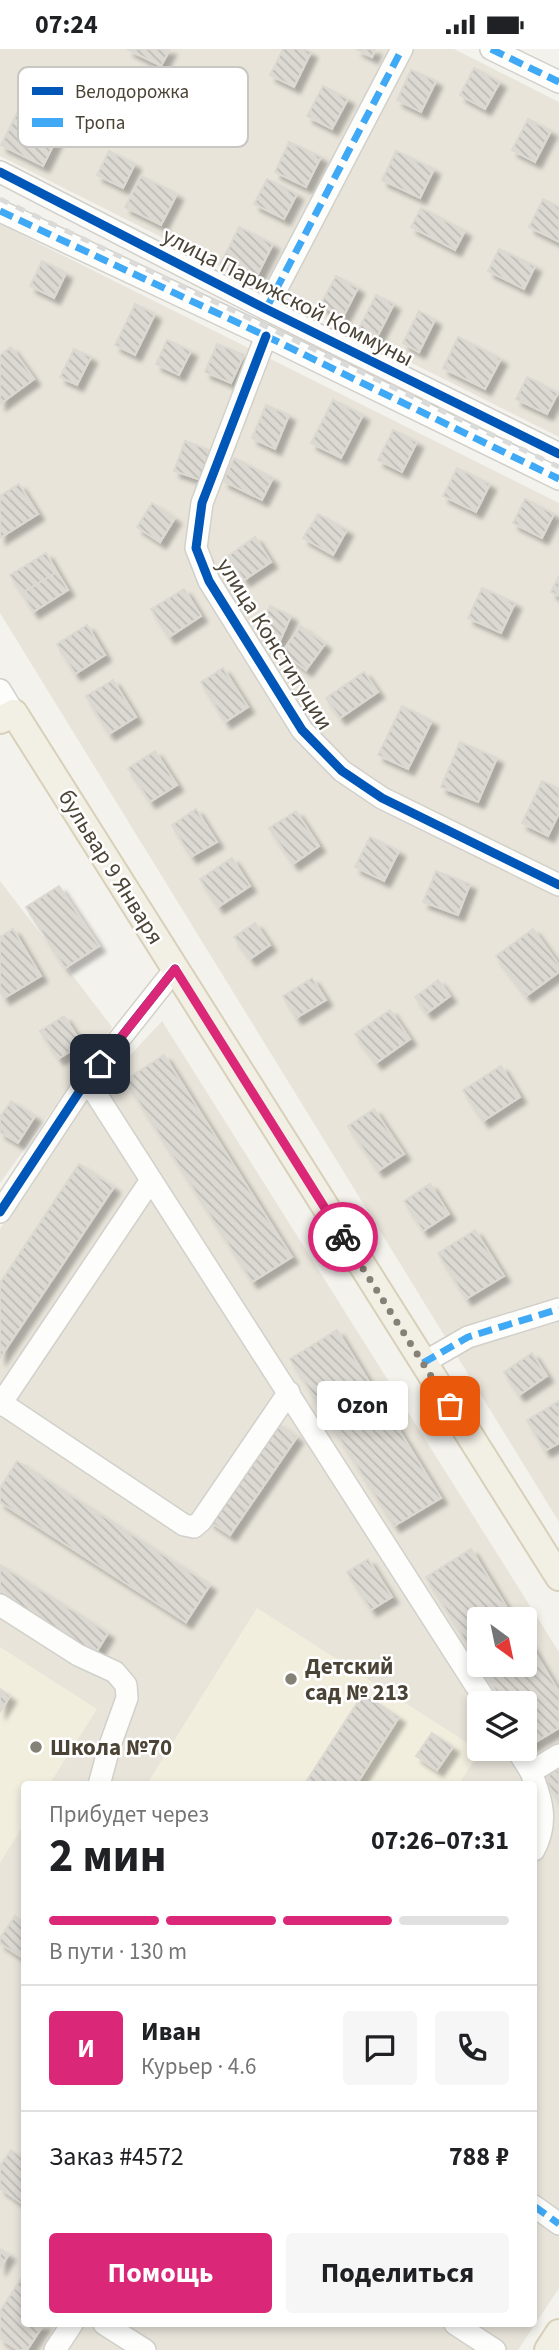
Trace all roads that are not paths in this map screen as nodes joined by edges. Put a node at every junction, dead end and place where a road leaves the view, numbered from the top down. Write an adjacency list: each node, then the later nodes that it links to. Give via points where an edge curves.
1 (402, 49): 6 (street)
2 (491, 49): 3 (street)
3 (559, 82)
4 (0, 172): 6 (street, улица Парижской Коммуны)
5 (0, 211): 7 (street, улица Парижской Коммуны)
6 (266, 309): 8 (street, улица Парижской Коммуны)
7 (266, 336): 9 (street, улица Парижской Коммуны); 12 (street, улица Конституции, via 202,503 196,548 209,581 302,730 342,771 382,798)
8 (559, 454)
9 (559, 479)
10 (0, 690): 11 (street, бульвар 9 Января)
11 (7, 716): 13 (main road, бульвар 9 Января)
12 (559, 885)
13 (175, 969): 14 (street); 18 (main road, бульвар 9 Января)
14 (87, 1080): 15 (street); 16 (street)
15 (151, 1179): 19 (street); 20 (street)
16 (0, 1212)
17 (559, 1309): 18 (street, via 468,1337)
18 (423, 1363): 21 (main road, бульвар 9 Января)
19 (289, 1392): 20 (street, via 194,1527 184,1525); 23 (street)
20 (0, 1403)
21 (559, 1577)
22 (0, 1605): 27 (street, via 78,1655 115,1672 127,1685 127,1698)
23 (479, 1691)
24 (559, 1755): 26 (street)
25 (524, 1761): 26 (street)
26 (531, 1772): 28 (street)
27 (100, 1781)
28 (534, 1781)
29 (537, 1788): 30 (street, via 544,1826)
30 (537, 1843)
31 (537, 2208): 32 (street)
32 (559, 2224)
33 (70, 2327): 37 (street)
34 (109, 2327): 38 (street)
35 (460, 2327): 39 (street)
36 (559, 2333): 40 (main road)
37 (55, 2350)
38 (145, 2350)
39 (495, 2350)
40 (548, 2350)

